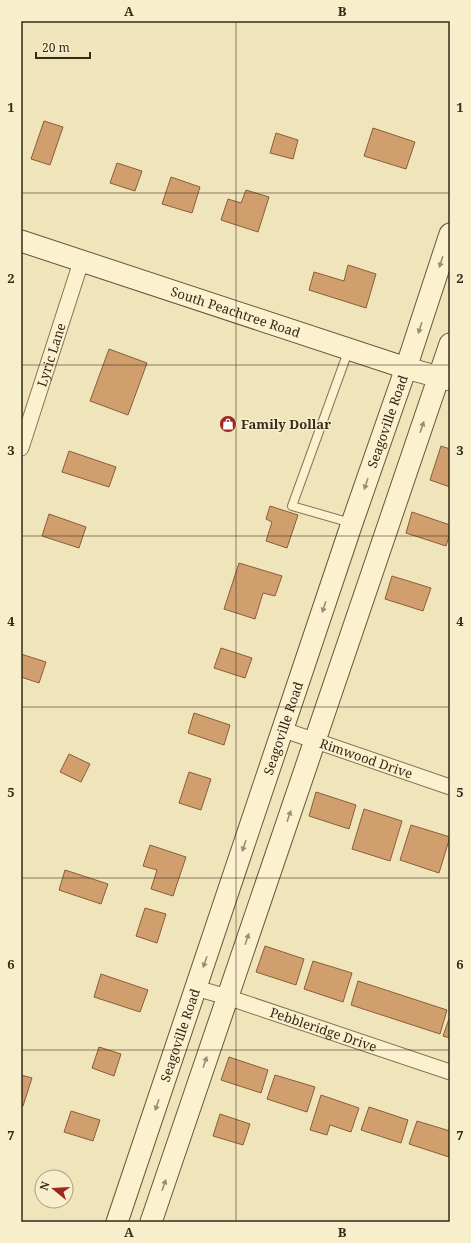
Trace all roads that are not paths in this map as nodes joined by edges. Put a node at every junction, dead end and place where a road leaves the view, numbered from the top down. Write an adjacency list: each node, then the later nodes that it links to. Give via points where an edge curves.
1 (450, 234): 6 (main road, Seagoville Road, one-way to 6)
2 (21, 241): 3 (main road, South Peachtree Road)
3 (81, 262): 5 (main road, South Peachtree Road); 8 (street, Lyric Lane)
4 (450, 344): 7 (main road)
5 (349, 349): 6 (main road, South Peachtree Road); 9 (lane, via 292,506)
6 (406, 368): 7 (main road, South Peachtree Road); 9 (main road, Seagoville Road, one-way to 9)
7 (445, 378): 11 (main road, one-way to 7)
8 (21, 448)
9 (352, 523): 10 (main road, Seagoville Road, one-way to 10)
10 (284, 730): 11 (street, Rimwood Drive); 13 (main road, Seagoville Road, one-way to 13)
11 (315, 742): 12 (street, Rimwood Drive); 14 (main road, one-way to 11)
12 (450, 787)
13 (196, 988): 14 (street, Pebbleridge Drive); 16 (main road, Seagoville Road, one-way to 16)
14 (227, 997): 15 (street, Pebbleridge Drive); 17 (main road, one-way to 14)
15 (450, 1072)
16 (120, 1213): 17 (main road)
17 (153, 1219)

